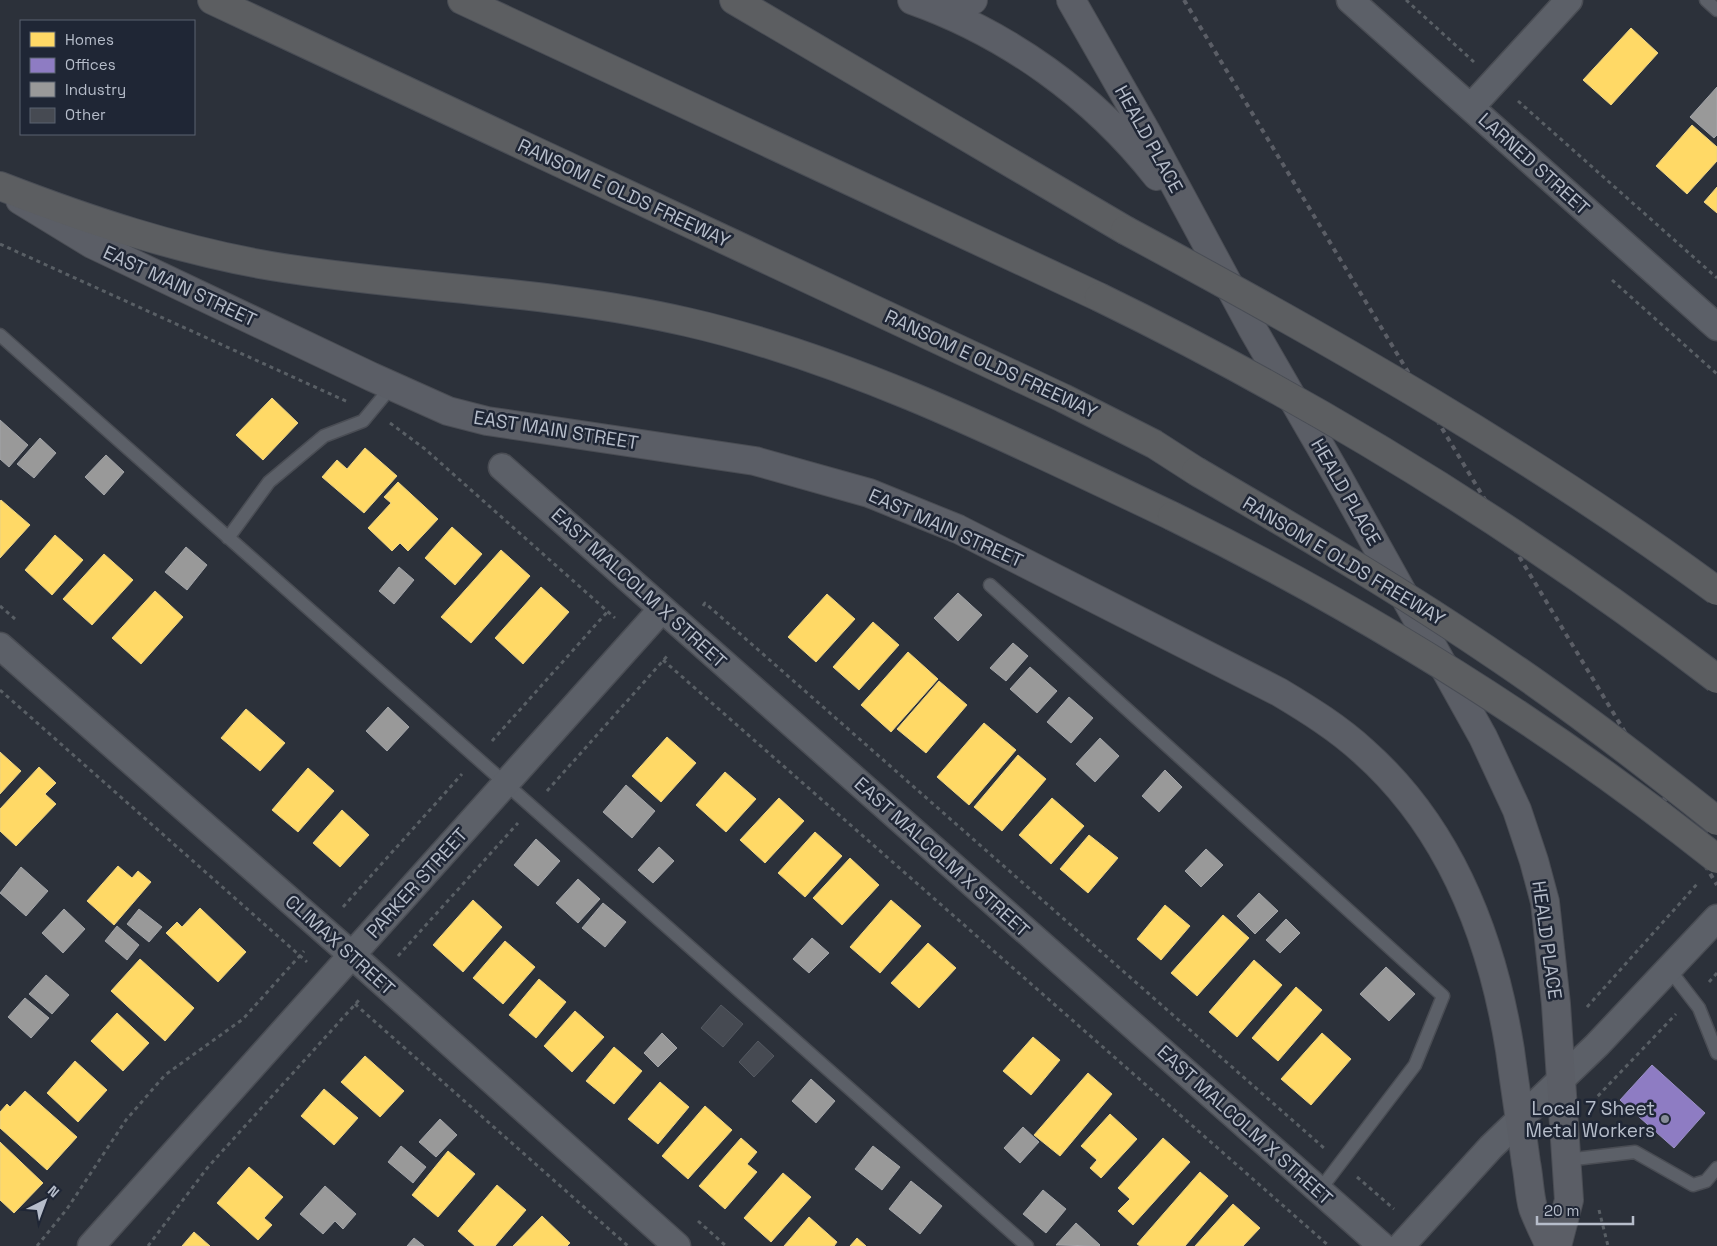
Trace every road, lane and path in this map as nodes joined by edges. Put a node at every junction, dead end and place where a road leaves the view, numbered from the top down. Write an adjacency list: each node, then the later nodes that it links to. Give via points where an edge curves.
1 (212, 0): 36 (highway, RANSOM E OLDS FREEWAY, bridge, via 1063,398 1154,444 1392,588 1503,660 1632,753)
2 (462, 0): 33 (highway, bridge, via 1099,297 1224,360 1417,470 1597,591)
3 (734, 0): 27 (highway, bridge, via 1512,452 1614,517)
4 (973, 0): 10 (street)
5 (1071, 0): 15 (street, HEALD PLACE)
6 (1350, 0): 13 (street, LARNED STREET)
7 (1406, 0): 12 (path)
8 (1569, 0): 12 (street)
9 (1706, 0): 11 (lane)
10 (915, 1): 15 (street, via 1005,43 1079,95 1143,160)
11 (1717, 10)
12 (1495, 81): 13 (street); 17 (path)
13 (1471, 108): 19 (street, LARNED STREET)
14 (0, 186): 22 (street, EAST MAIN STREET, via 92,244); 37 (highway, bridge, via 94,221 235,259 318,273 572,300 650,314 753,339 830,365 927,405 1172,516 1280,572 1444,666 1620,784)
15 (1199, 233): 46 (street, HEALD PLACE, via 1479,728 1518,810 1537,870 1548,923)
16 (0, 244): 23 (path)
17 (1717, 278)
18 (1612, 280): 21 (path)
19 (1717, 328)
20 (0, 335): 25 (lane)
21 (1717, 374)
22 (392, 386): 23 (lane); 48 (street, EAST MAIN STREET, via 448,411 487,421 756,461 869,493 958,530 1280,692 1311,711 1363,750 1386,772 1448,857 1491,959 1506,1026)
23 (370, 413): 25 (lane, via 363,421 324,436 269,482); 30 (path, via 385,419 425,449)
24 (502, 467): 28 (street, EAST MALCOLM X STREET)
25 (228, 538): 34 (lane)
26 (990, 585): 51 (lane, via 1443,996 1415,1065)
27 (1717, 591)
28 (662, 609): 29 (street, EAST MALCOLM X STREET); 30 (street, PARKER STREET)
29 (686, 630): 32 (path); 51 (path, via 705,602); 53 (street, EAST MALCOLM X STREET)
30 (637, 637): 32 (path); 34 (street, PARKER STREET)
31 (0, 646): 39 (street, CLIMAX STREET)
32 (664, 661): 35 (path); 59 (path)
33 (1717, 680)
34 (506, 784): 35 (lane); 39 (street, PARKER STREET)
35 (533, 806): 42 (path); 58 (lane)
36 (1717, 821)
37 (1710, 869): 44 (path)
38 (1717, 918): 40 (street)
39 (353, 956): 42 (street, CLIMAX STREET); 55 (street, PARKER STREET)
40 (1669, 969): 43 (lane); 46 (street)
41 (1717, 973): 43 (path)
42 (378, 978): 56 (path, via 208,1167); 57 (street, CLIMAX STREET)
43 (1692, 999): 45 (lane, via 1699,1008); 47 (path, via 1595,1099)
44 (1581, 1014)
45 (1717, 1053)
46 (1561, 1080): 48 (street); 50 (street, HEALD PLACE)
47 (1596, 1109)
48 (1520, 1120): 61 (street, via 1491,1147); 62 (street, EAST MAIN STREET, via 1533,1207)
49 (1596, 1158): 50 (lane); 52 (lane, via 1635,1152 1693,1185 1706,1181); 64 (path, via 1599,1211)
50 (1566, 1160): 63 (street, HEALD PLACE, via 1569,1200)
51 (1341, 1163): 53 (lane); 54 (path)
52 (1717, 1168)
53 (1319, 1191): 60 (street, EAST MALCOLM X STREET)
54 (1396, 1210)
55 (91, 1246)
56 (148, 1246)
57 (677, 1246)
58 (1027, 1246)
59 (1329, 1246)
60 (1382, 1246)
61 (1401, 1246)
62 (1550, 1246)
63 (1556, 1246)
64 (1608, 1246)

